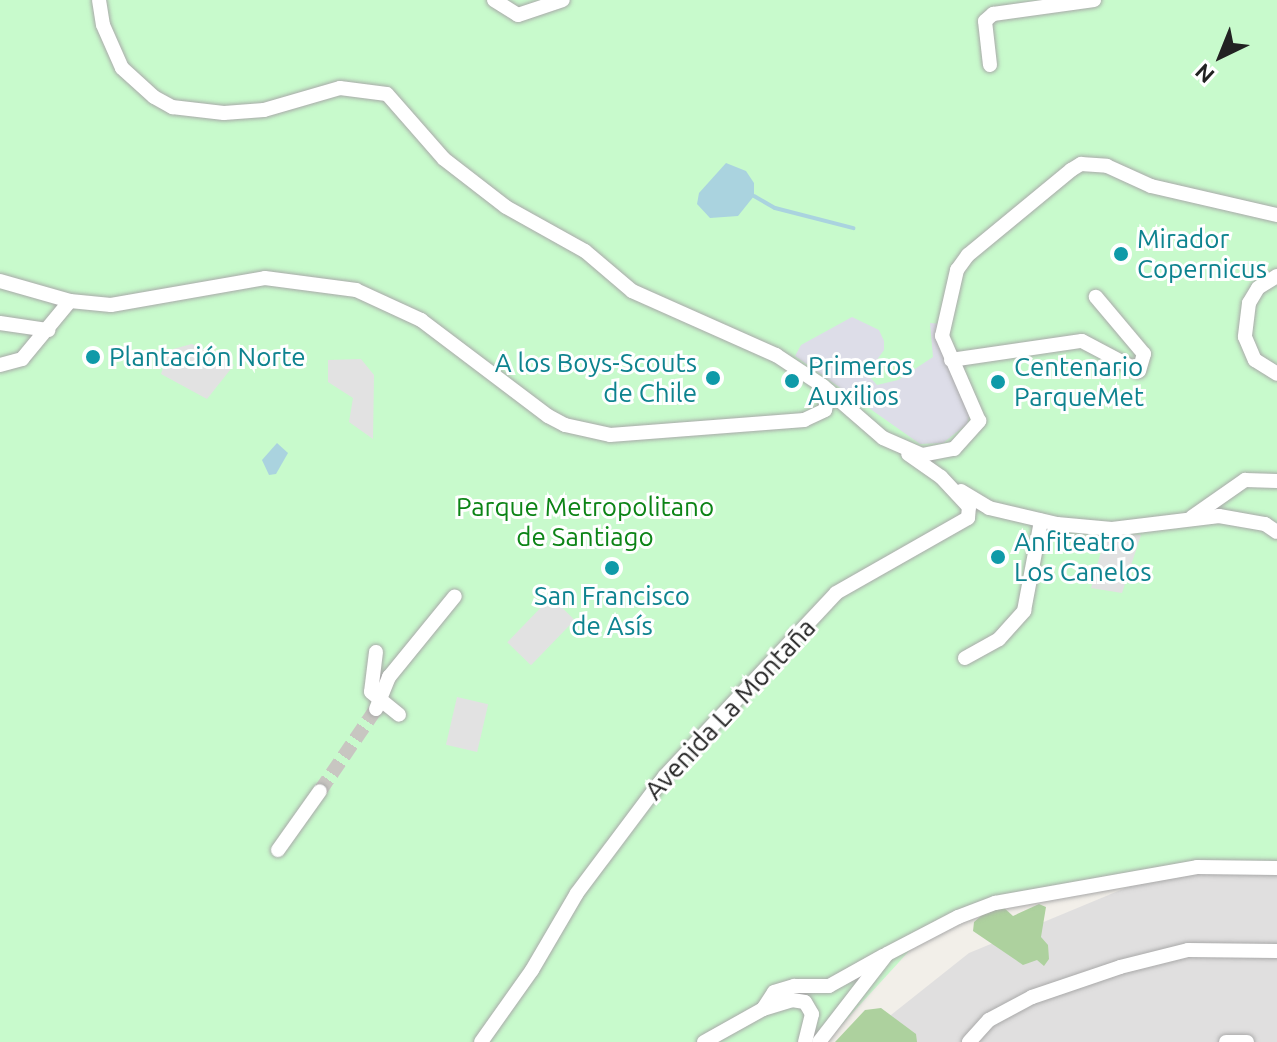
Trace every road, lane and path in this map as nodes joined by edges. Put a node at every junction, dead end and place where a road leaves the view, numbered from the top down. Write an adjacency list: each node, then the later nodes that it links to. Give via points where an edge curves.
1 (99, 0): 16 (street, Avenida La Montaña, via 117,59 154,97 172,107 224,113 264,110 340,88 387,94 444,159 506,207 585,251 611,278 776,355)
2 (494, 0): 3 (street, via 518,15)
3 (563, 0)
4 (1094, 0): 5 (street, via 993,14 985,21)
5 (990, 65)
6 (1277, 215): 13 (street, via 1151,186 1107,166 1081,164 962,262 942,336)
7 (1277, 276): 15 (street, via 1258,288 1249,303 1245,337 1255,360)
8 (0, 281): 10 (street)
9 (1096, 297): 13 (street, via 1144,354 1139,371 1082,341)
10 (70, 301): 12 (street); 16 (street, via 111,305 265,278 356,290 411,314 556,421 610,435 804,420 825,410)
11 (0, 323): 12 (street)
12 (48, 330): 14 (street, via 22,359)
13 (951, 360): 17 (street, via 978,410 973,433 945,454 922,455)
14 (0, 365)
15 (1277, 374)
16 (829, 391): 17 (street, Avenida La Montaña)
17 (889, 442): 18 (street, Avenida La Montaña)
18 (941, 477): 21 (street, via 989,508); 34 (street, Avenida La Montaña, via 969,507 968,518 836,593 665,776 577,893)
19 (1277, 481): 20 (street, via 1245,480)
20 (1192, 518): 21 (street, via 1112,529); 22 (street, via 1237,518)
21 (1041, 521): 25 (street, via 1024,611 999,639)
22 (1277, 532)
23 (455, 596): 26 (street, via 389,677)
24 (376, 652): 26 (street, via 369,683)
25 (965, 658)
26 (378, 705): 27 (street)
27 (399, 715)
28 (320, 791): 29 (street)
29 (278, 850)
30 (1277, 868): 32 (street, via 1197,867 995,903)
31 (1277, 951): 38 (street, via 1188,950 1120,967 1032,997 989,1020)
32 (885, 959): 33 (street, via 829,986 774,992); 37 (street)
33 (763, 1009): 35 (street); 36 (street, via 792,1000 805,1002 813,1020)
34 (481, 1042)
35 (704, 1042)
36 (805, 1042)
37 (819, 1042)
38 (969, 1042)
39 (1228, 1042): 40 (street)
40 (1247, 1042)

